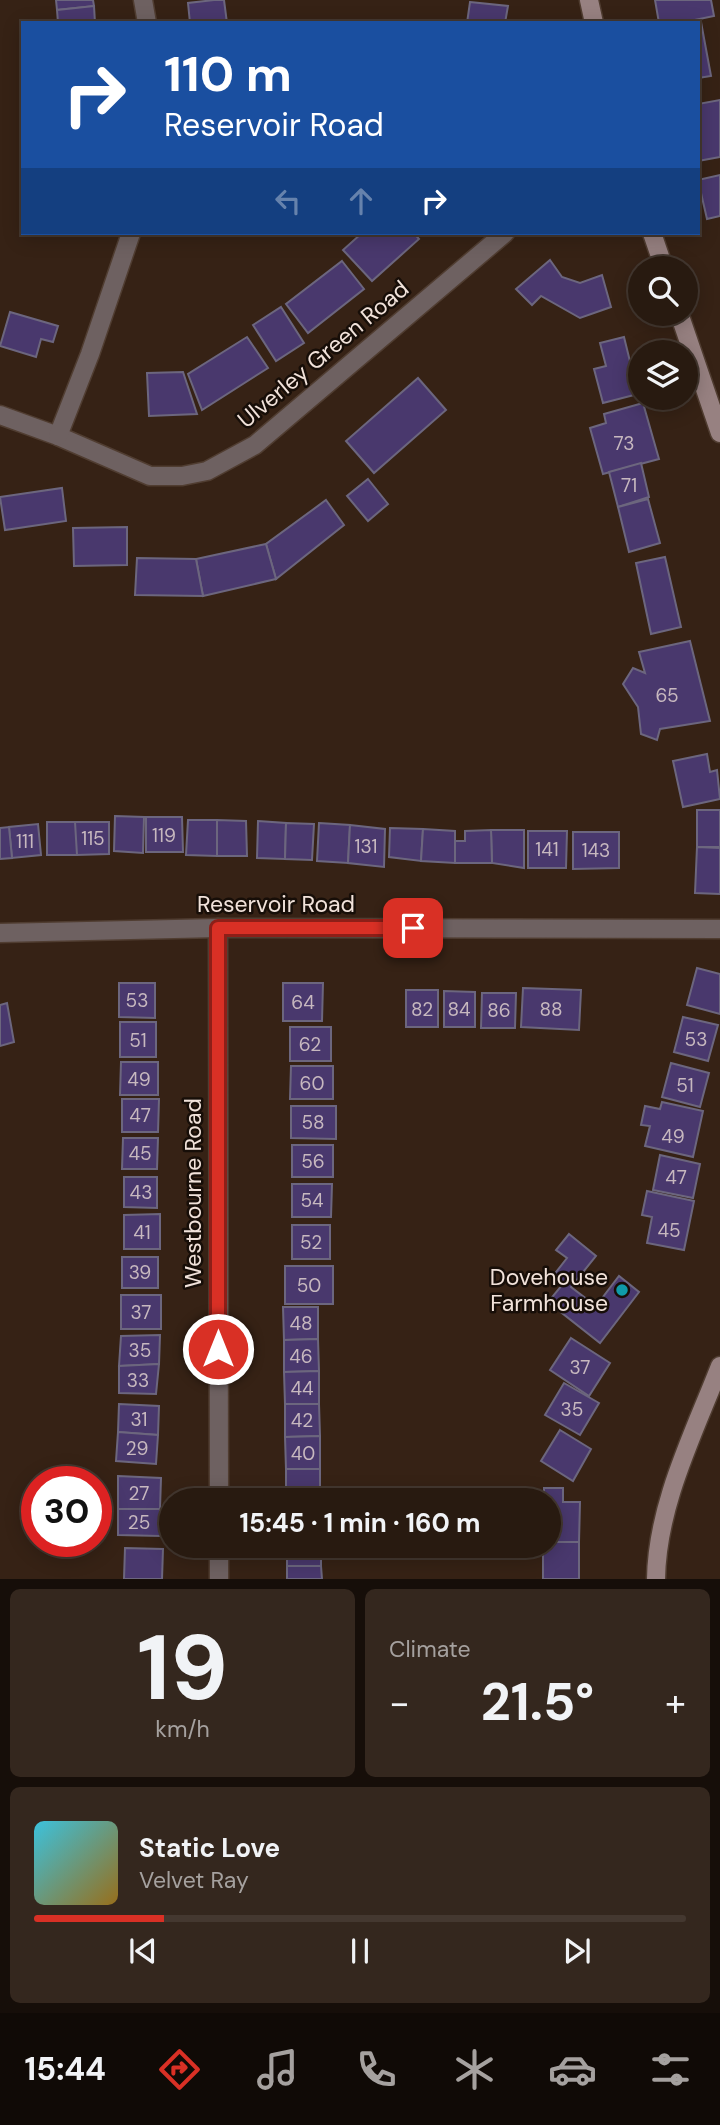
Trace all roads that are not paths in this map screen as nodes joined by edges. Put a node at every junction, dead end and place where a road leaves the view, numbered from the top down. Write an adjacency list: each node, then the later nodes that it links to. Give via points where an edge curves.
1 (144, 0): 3 (street)
2 (589, 0): 4 (street)
3 (147, 21)
4 (594, 21)
5 (130, 235): 12 (street)
6 (503, 235): 12 (street, Ulverley Green Road, via 255,445 207,471 150,476)
7 (653, 235): 8 (street)
8 (660, 256)
9 (683, 326): 11 (street)
10 (0, 415): 12 (street, Ulverley Green Road)
11 (720, 433)
12 (58, 436)
13 (218, 928): 14 (street, Reservoir Road); 15 (street, Reservoir Road); 17 (street, Westbourne Road)
14 (720, 929)
15 (0, 933)
16 (720, 1366): 20 (street, via 675,1482)
17 (219, 1488)
18 (219, 1558): 19 (street)
19 (219, 1579)
20 (656, 1579)

